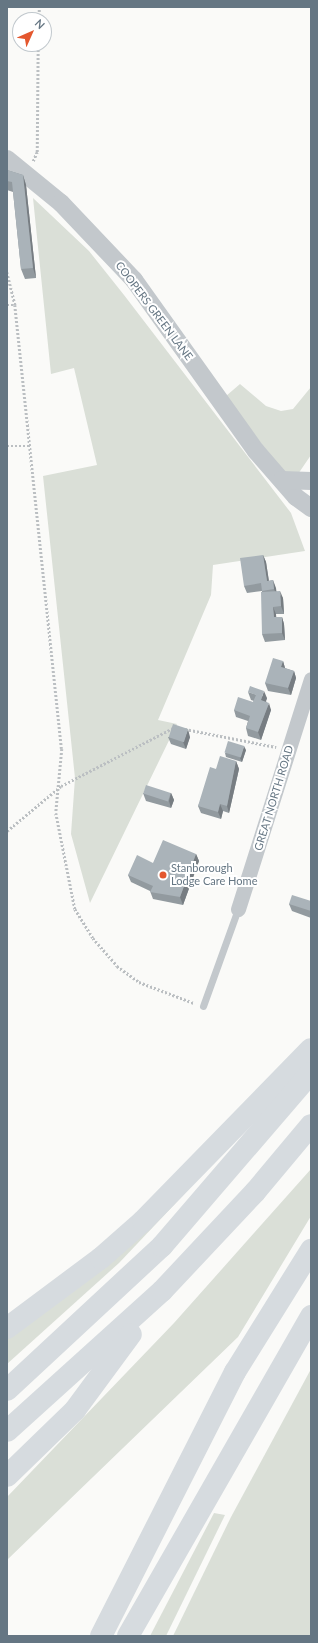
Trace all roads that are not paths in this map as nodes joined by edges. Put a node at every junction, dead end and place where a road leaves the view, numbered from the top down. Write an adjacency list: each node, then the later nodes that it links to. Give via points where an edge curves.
1 (7, 159): 2 (street, COOPERS GREEN LANE, via 61,203 134,280 256,451)
2 (282, 480): 3 (street); 4 (street, COOPERS GREEN LANE)
3 (311, 481)
4 (311, 508)
5 (311, 679): 6 (street, GREAT NORTH ROAD)
6 (238, 909): 7 (lane, GREAT NORTH ROAD)
7 (203, 1006)
8 (311, 1049): 14 (main road, via 143,1221 101,1258)
9 (311, 1074): 15 (main road, via 162,1246)
10 (311, 1125): 12 (main road, via 255,1192)
11 (309, 1257): 18 (main road, via 235,1372)
12 (162, 1291): 16 (main road); 17 (main road, via 74,1410)
13 (311, 1316): 19 (main road)
14 (7, 1328)
15 (7, 1390)
16 (7, 1431)
17 (7, 1476)
18 (101, 1636)
19 (128, 1636)

